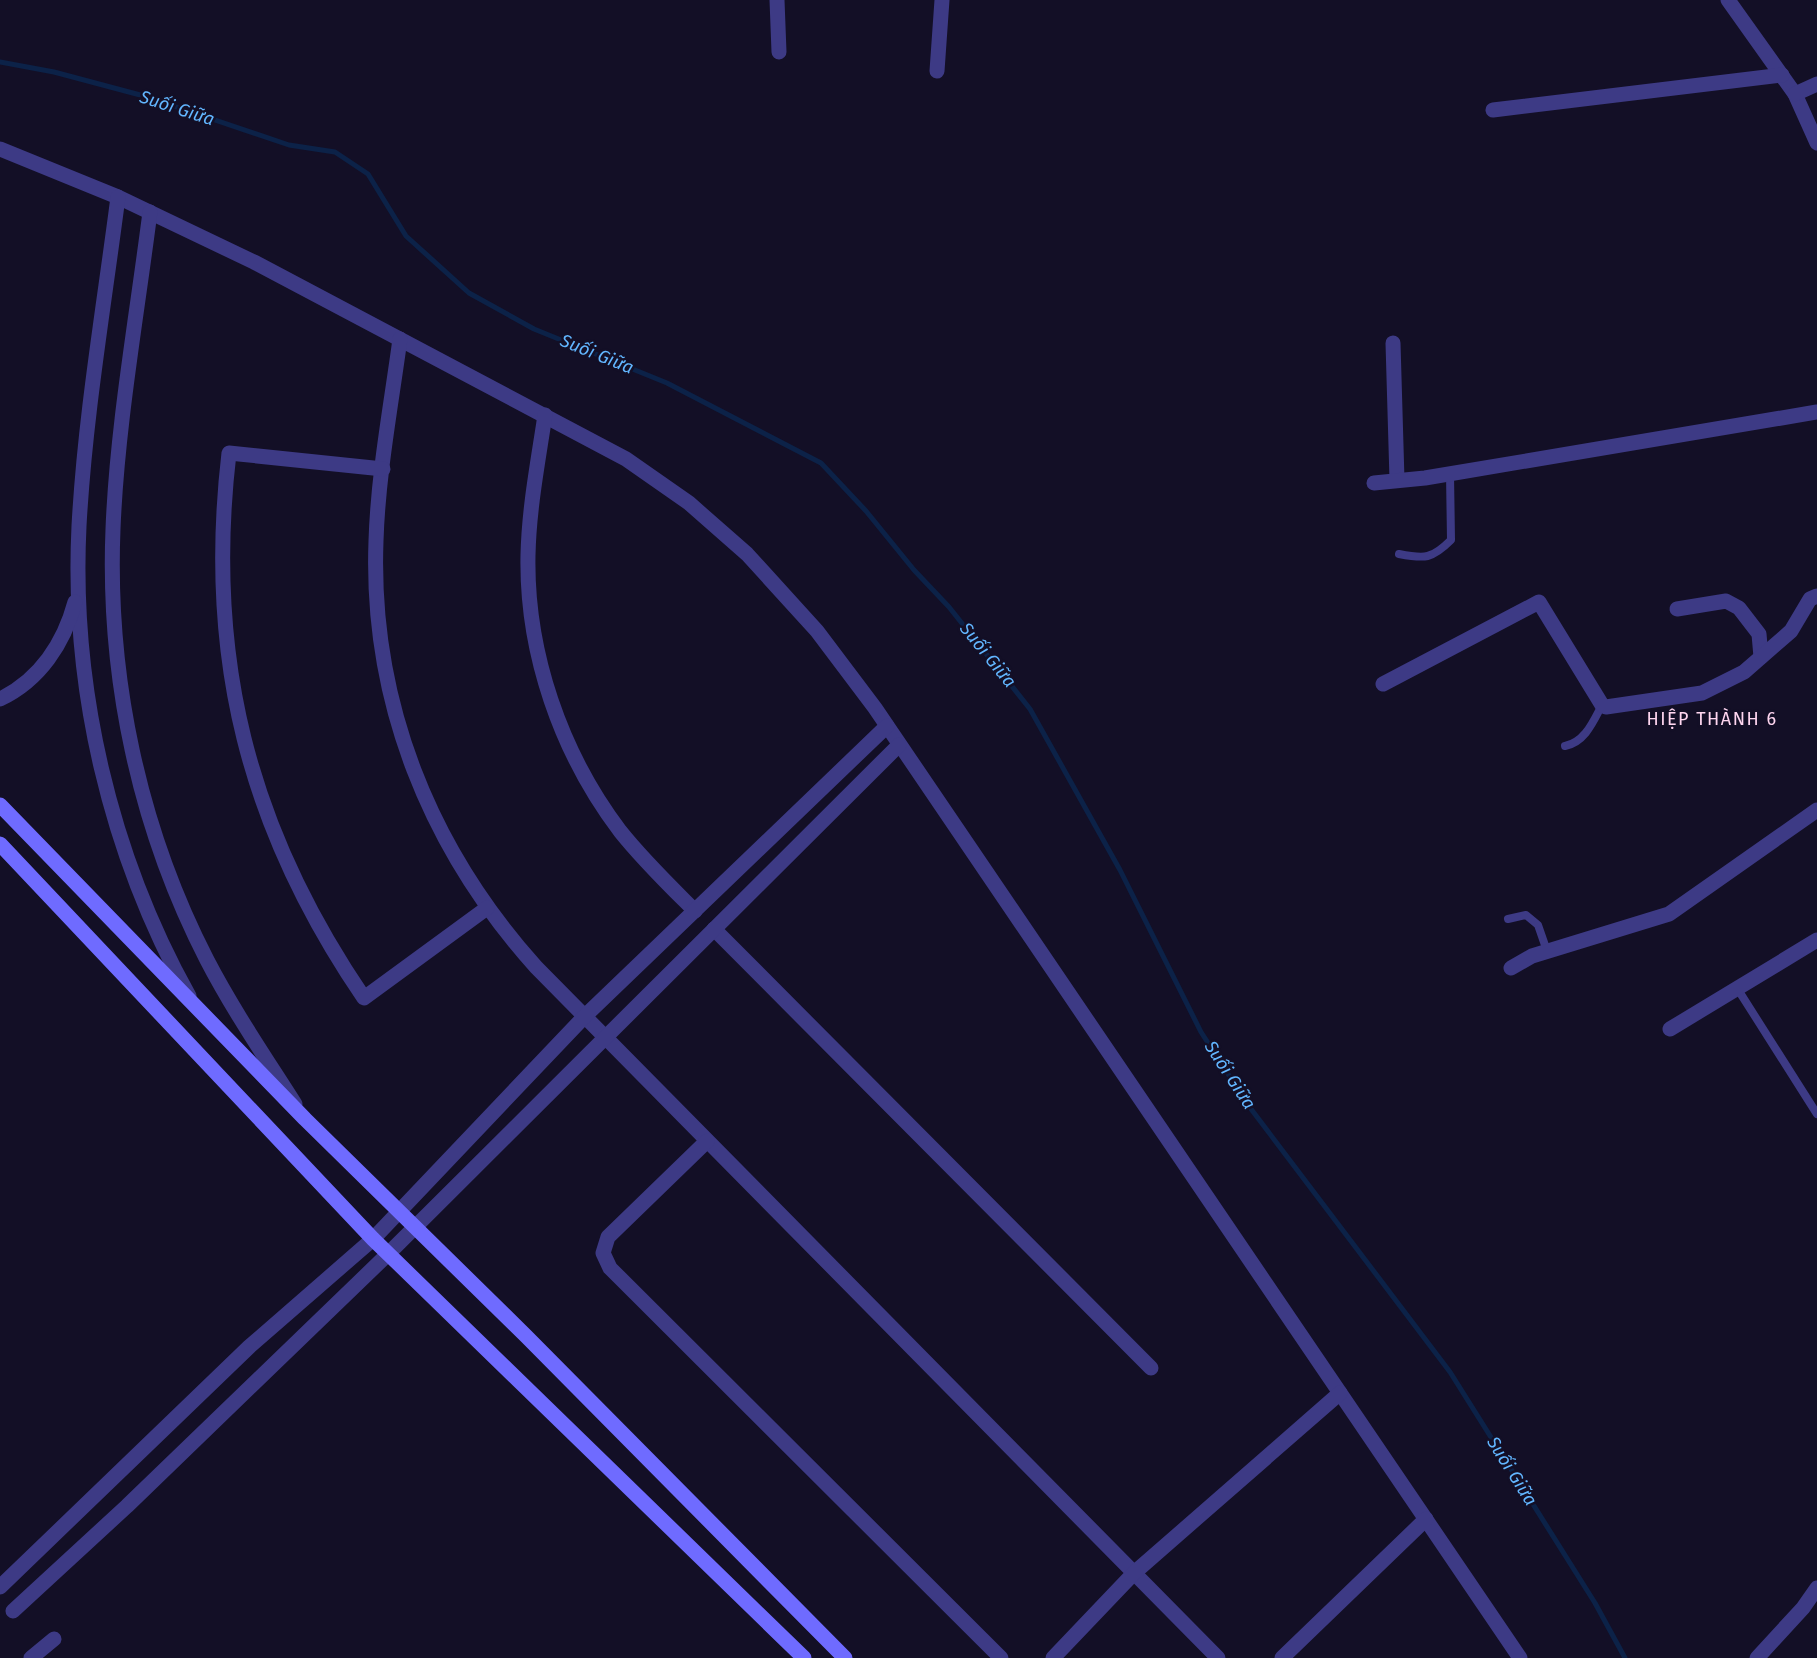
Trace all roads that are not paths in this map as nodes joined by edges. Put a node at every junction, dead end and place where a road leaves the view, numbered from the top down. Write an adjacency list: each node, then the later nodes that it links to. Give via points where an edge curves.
1 (777, 0): 4 (street)
2 (942, 0): 5 (street)
3 (1728, 0): 6 (street)
4 (778, 52)
5 (937, 71)
6 (1782, 75): 8 (street); 9 (street)
7 (1817, 84): 8 (street)
8 (1795, 94): 10 (street)
9 (1493, 111)
10 (1817, 143)
11 (0, 149): 12 (street)
12 (118, 198): 13 (street); 23 (street, via 83,476)
13 (150, 212): 14 (street); 49 (street, via 113,529 114,627 127,726 151,822 186,915 231,1003)
14 (400, 339): 17 (street); 18 (street)
15 (1393, 343): 20 (street)
16 (1817, 412): 19 (street)
17 (545, 415): 30 (street, via 658,480 747,554 817,631); 37 (street, via 529,522 528,557 533,627 549,695 572,752 602,806 640,854)
18 (383, 469): 36 (street, via 375,577 388,684 419,788 451,852); 36 (street, via 229,453 221,575 228,657 243,738 282,855 319,929 364,998)
19 (1450, 474): 20 (street); 22 (lane, via 1451,540 1436,555 1418,558)
20 (1397, 480): 21 (street)
21 (1374, 483)
22 (1399, 554)
23 (78, 579): 28 (street, via 71,616 54,651 22,686); 44 (street, via 86,681 108,792 136,881)
24 (1817, 596): 26 (street, via 1810,599 1791,632)
25 (1677, 609): 26 (street, via 1726,602 1739,608 1759,634)
26 (1761, 657): 29 (street, via 1744,672 1702,693)
27 (1383, 684): 29 (street, via 1539,602)
28 (0, 699)
29 (1602, 705): 32 (lane, via 1588,731)
30 (887, 726): 31 (street); 37 (street)
31 (899, 744): 39 (street); 56 (street)
32 (1565, 746)
33 (0, 805): 44 (street)
34 (1817, 810): 41 (street, via 1669,914)
35 (0, 844): 53 (street)
36 (487, 908): 45 (street, via 520,950)
37 (695, 911): 45 (street)
38 (1508, 920): 41 (lane, via 1526,915 1538,926)
39 (714, 929): 47 (street); 55 (street)
40 (1817, 940): 43 (street)
41 (1547, 951): 42 (street)
42 (1511, 969)
43 (1737, 988): 46 (street); 48 (lane)
44 (193, 1003): 49 (street)
45 (584, 1017): 47 (street); 51 (street)
46 (1670, 1029)
47 (606, 1039): 50 (street); 52 (street)
48 (1817, 1114)
49 (305, 1119): 51 (street)
50 (707, 1141): 58 (street); 67 (street, via 608,1237 603,1253 610,1268)
51 (399, 1212): 52 (street); 53 (street)
52 (415, 1226): 54 (street); 66 (street)
53 (373, 1239): 54 (street); 59 (street, via 249,1347)
54 (389, 1253): 61 (street); 65 (street)
55 (1151, 1368)
56 (1340, 1393): 57 (street); 58 (street)
57 (1426, 1520): 63 (street); 70 (street)
58 (1134, 1573): 68 (street); 69 (street)
59 (0, 1587)
60 (1817, 1588): 71 (street)
61 (13, 1611)
62 (54, 1639): 64 (street)
63 (1517, 1657)
64 (31, 1658)
65 (804, 1658)
66 (845, 1658)
67 (1001, 1658)
68 (1053, 1658)
69 (1218, 1658)
70 (1282, 1658)
71 (1756, 1658)

